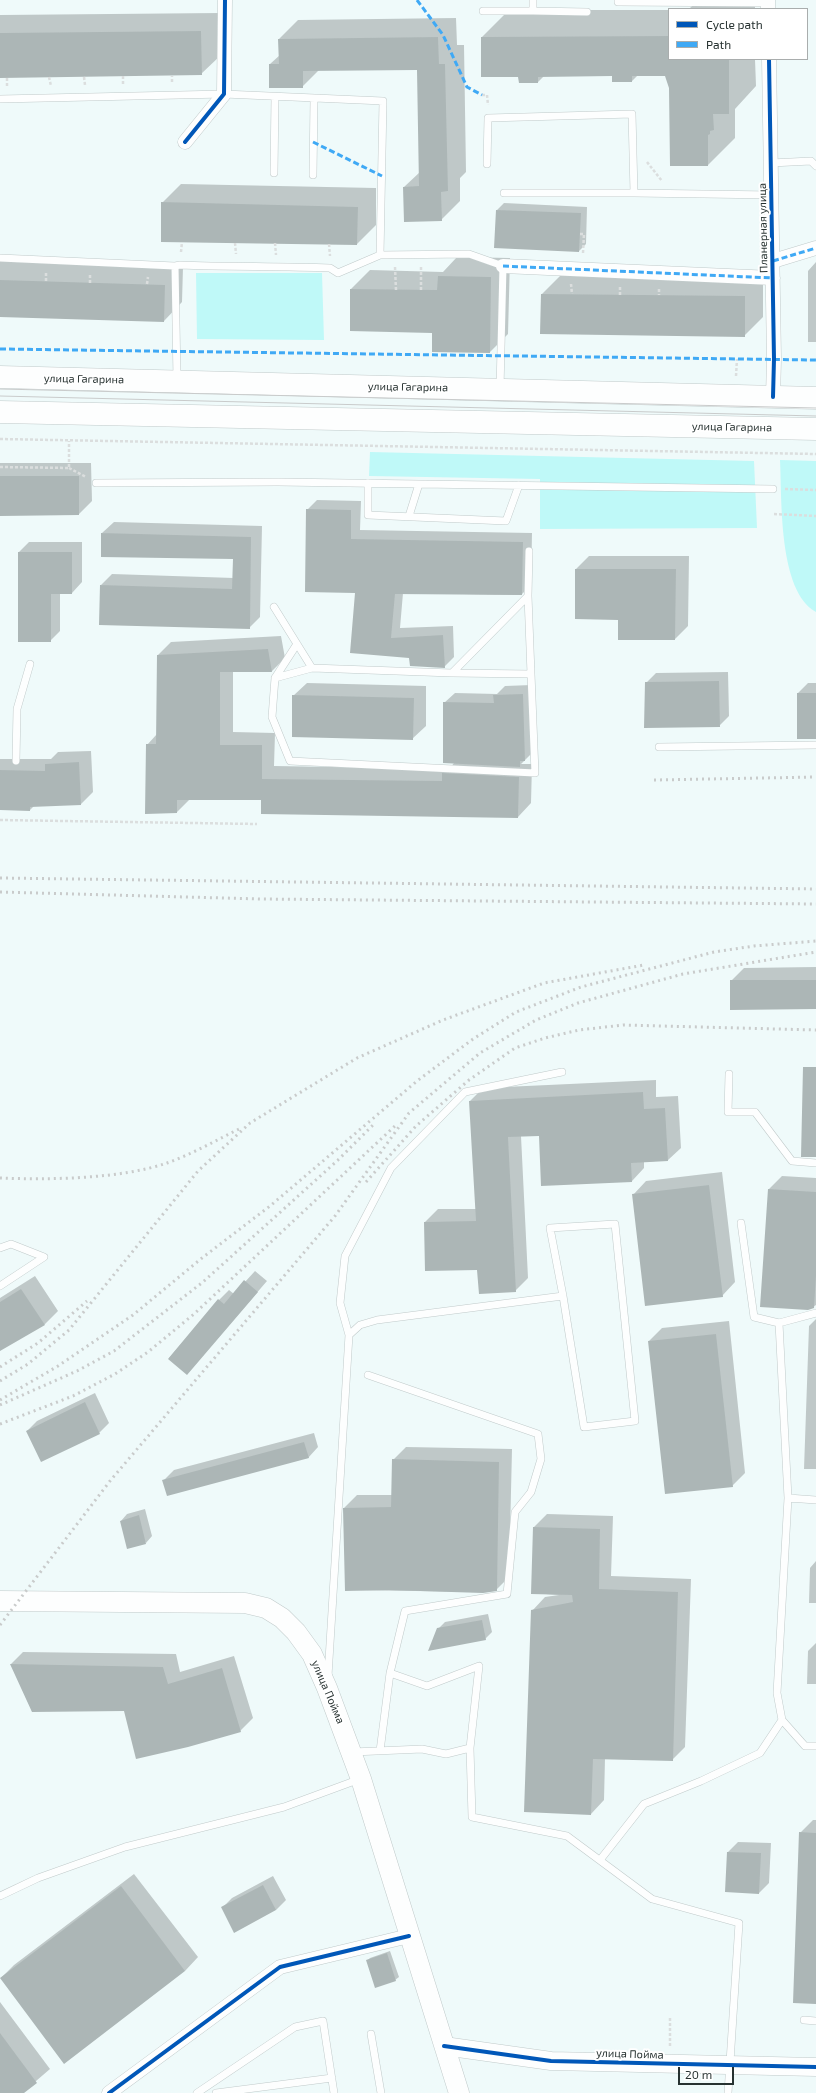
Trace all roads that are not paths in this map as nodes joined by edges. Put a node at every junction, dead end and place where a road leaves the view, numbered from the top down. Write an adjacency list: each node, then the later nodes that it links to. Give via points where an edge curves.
1 (225, 0): 9 (street)
2 (533, 0): 6 (lane)
3 (618, 0): 4 (lane)
4 (768, 4)
5 (483, 11): 6 (lane)
6 (533, 11): 7 (lane)
7 (587, 12)
8 (769, 60): 14 (street, Планерная улица)
9 (224, 94): 10 (lane); 11 (lane); 13 (street)
10 (275, 97): 12 (lane); 17 (lane)
11 (0, 98)
12 (314, 99): 18 (lane); 23 (lane, via 383,101)
13 (185, 142)
14 (771, 162): 15 (lane); 21 (street, Планерная улица)
15 (814, 162)
16 (487, 164): 20 (lane, via 488,118 632,114)
17 (274, 173)
18 (313, 175)
19 (504, 193): 20 (lane)
20 (634, 193): 21 (lane)
21 (772, 195): 25 (street, Планерная улица)
22 (816, 248): 25 (street)
23 (380, 255): 26 (lane, via 338,273 330,268 180,264); 27 (lane, via 469,254)
24 (0, 258): 26 (lane)
25 (773, 261): 28 (street, Планерная улица)
26 (175, 266): 30 (lane)
27 (503, 266): 28 (street); 31 (lane)
28 (773, 278): 32 (street, Планерная улица)
29 (0, 377): 30 (main road, улица Гагарина)
30 (177, 382): 31 (main road, улица Гагарина)
31 (500, 390): 32 (main road, улица Гагарина)
32 (773, 397): 33 (main road, улица Гагарина); 35 (main road)
33 (816, 398)
34 (0, 412): 35 (main road, улица Гагарина)
35 (773, 428): 36 (main road, улица Гагарина)
36 (816, 428)
37 (96, 483): 38 (lane)
38 (368, 483): 39 (lane); 42 (lane, via 368,515)
39 (419, 484): 40 (lane); 42 (lane)
40 (519, 485): 41 (lane); 42 (lane, via 506,520)
41 (773, 489)
42 (409, 516)
43 (530, 550): 44 (lane)
44 (528, 596): 49 (lane); 50 (lane)
45 (274, 607): 46 (lane)
46 (296, 644): 48 (lane); 51 (lane)
47 (30, 664): 54 (lane, via 17,709)
48 (312, 668): 49 (lane); 51 (lane)
49 (452, 673): 50 (lane)
50 (532, 674): 51 (lane, via 535,773 290,761 272,717)
51 (275, 678)
52 (816, 745): 53 (lane)
53 (659, 747)
54 (16, 761)
55 (562, 1072): 64 (lane, via 465,1092 392,1168 346,1256 340,1303)
56 (729, 1074): 57 (lane, via 728,1112 755,1112 792,1161)
57 (816, 1163)
58 (741, 1223): 63 (lane, via 754,1317)
59 (0, 1248): 60 (lane, via 12,1244 44,1257)
60 (0, 1286)
61 (563, 1296): 61 (lane, via 550,1228 615,1224 635,1421 584,1426); 64 (lane, via 377,1320 360,1325)
62 (816, 1313): 63 (lane)
63 (780, 1323): 66 (lane)
64 (349, 1335): 70 (lane)
65 (368, 1374): 69 (lane, via 538,1434 541,1459 531,1492 515,1512 507,1594 406,1611)
66 (788, 1498): 67 (lane); 71 (lane, via 777,1693)
67 (816, 1500)
68 (0, 1601): 70 (main road, улица Пойма, via 245,1603 266,1608 282,1618 296,1632 312,1654)
69 (390, 1673): 73 (lane, via 427,1686 479,1666); 74 (lane)
70 (327, 1688): 75 (main road, улица Пойма)
71 (782, 1720): 72 (lane, via 805,1746); 77 (lane, via 760,1754 644,1804)
72 (816, 1746)
73 (470, 1748): 74 (lane, via 446,1754 422,1749); 77 (lane, via 472,1817 567,1836)
74 (380, 1751): 75 (lane)
75 (351, 1752): 76 (main road, улица Пойма)
76 (361, 1779): 78 (lane, via 284,1807 125,1847 38,1878); 79 (main road, улица Пойма)
77 (600, 1860): 84 (lane, via 652,1899 739,1922)
78 (0, 1896)
79 (409, 1936): 83 (main road, улица Пойма); 87 (street, via 280,1968)
80 (804, 2020): 81 (lane)
81 (816, 2021)
82 (371, 2034): 91 (lane)
83 (444, 2046): 84 (street, улица Пойма, via 551,2061); 92 (main road, улица Пойма)
84 (730, 2065): 85 (street, улица Пойма); 93 (lane)
85 (816, 2067)
86 (332, 2078): 88 (lane, via 323,2021 295,2027); 89 (lane); 90 (lane)
87 (109, 2093)
88 (197, 2093)
89 (216, 2093)
90 (334, 2093)
91 (381, 2093)
92 (459, 2093)
93 (728, 2093)

